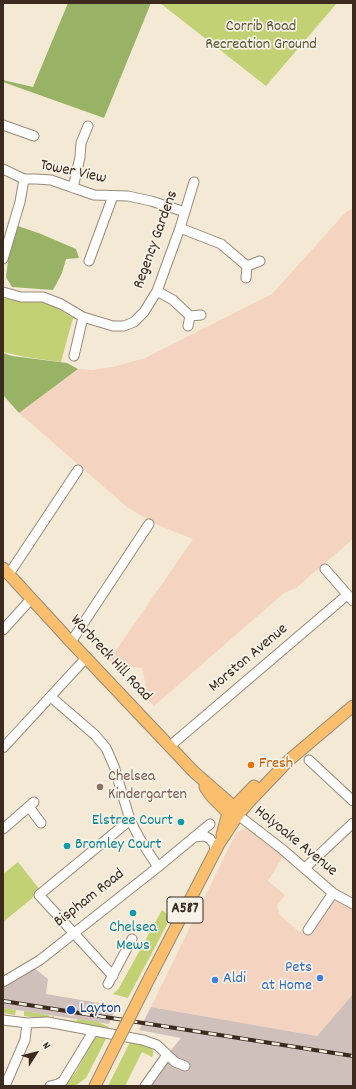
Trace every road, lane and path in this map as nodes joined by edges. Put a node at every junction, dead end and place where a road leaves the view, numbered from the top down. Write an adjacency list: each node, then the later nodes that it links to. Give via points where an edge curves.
1 (5, 126): 3 (street); 4 (street)
2 (88, 126): 8 (street, via 81,143)
3 (3, 136)
4 (34, 136)
5 (3, 169): 6 (street, Tower View)
6 (24, 179): 8 (street, Tower View, via 51,180); 12 (street)
7 (194, 182): 10 (street, Regency Gardens)
8 (73, 188): 9 (street, Tower View, via 94,195)
9 (113, 196): 10 (street, Tower View, via 151,201); 13 (street)
10 (185, 212): 11 (street, Regency Gardens)
11 (180, 228): 15 (street, via 216,241); 18 (street, Regency Gardens)
12 (3, 259)
13 (89, 261)
14 (260, 261): 15 (street)
15 (247, 266): 16 (street)
16 (246, 278)
17 (3, 292): 21 (street, Regency Gardens, via 21,297 43,297)
18 (157, 292): 19 (street, via 172,300); 21 (street, Regency Gardens, via 144,312 128,325 113,326)
19 (190, 316): 20 (street); 22 (street)
20 (201, 316)
21 (83, 317): 23 (street)
22 (188, 326)
23 (74, 356)
24 (78, 470): 27 (street)
25 (149, 524): 31 (street)
26 (325, 569): 28 (street)
27 (6, 571): 29 (main road, Warbreck Hill Road)
28 (350, 598): 35 (street, Morston Avenue)
29 (31, 599): 30 (street); 31 (main road, Warbreck Hill Road)
30 (3, 630)
31 (71, 642): 32 (main road, Warbreck Hill Road)
32 (86, 658): 33 (street); 35 (main road, Warbreck Hill Road)
33 (51, 698): 36 (street); 42 (street, via 95,735 106,748)
34 (353, 706): 41 (main road, A587, via 288,761 249,802)
35 (170, 746): 38 (main road, Warbreck Hill Road)
36 (3, 748)
37 (309, 760): 39 (street)
38 (194, 772): 40 (main road, Warbreck Hill Road); 41 (main road, Warbreck Hill Road)
39 (353, 801)
40 (218, 803): 41 (main road, Warbreck Hill Road); 46 (main road)
41 (233, 811): 46 (main road, A587); 49 (main road, A587); 51 (street, Holyoake Avenue)
42 (130, 820): 50 (street); 55 (street, via 39,895)
43 (41, 823): 47 (street, via 32,805)
44 (353, 823): 51 (street)
45 (210, 824): 48 (street, Bispham Road)
46 (225, 824): 49 (main road, A587)
47 (3, 829)
48 (194, 837): 49 (street, via 205,836); 50 (street, Bispham Road)
49 (217, 848): 66 (main road, A587, bridge)
50 (158, 867): 55 (street, Bispham Road)
51 (305, 868): 52 (street, Holyoake Avenue)
52 (333, 893): 53 (street, Holyoake Avenue); 54 (street)
53 (353, 904)
54 (308, 930)
55 (74, 933): 56 (street, via 110,980); 57 (street, Bispham Road, via 40,960)
56 (132, 939)
57 (3, 982)
58 (3, 1020): 59 (street)
59 (27, 1022): 60 (street, via 47,1022); 63 (street, via 25,1040)
60 (92, 1031): 61 (street, via 143,1040 157,1045); 65 (street, via 63,1081)
61 (167, 1054): 62 (street, via 175,1062); 67 (street)
62 (185, 1066)
63 (6, 1083): 64 (street)
64 (16, 1086)
65 (50, 1086)
66 (95, 1086)
67 (145, 1086)

